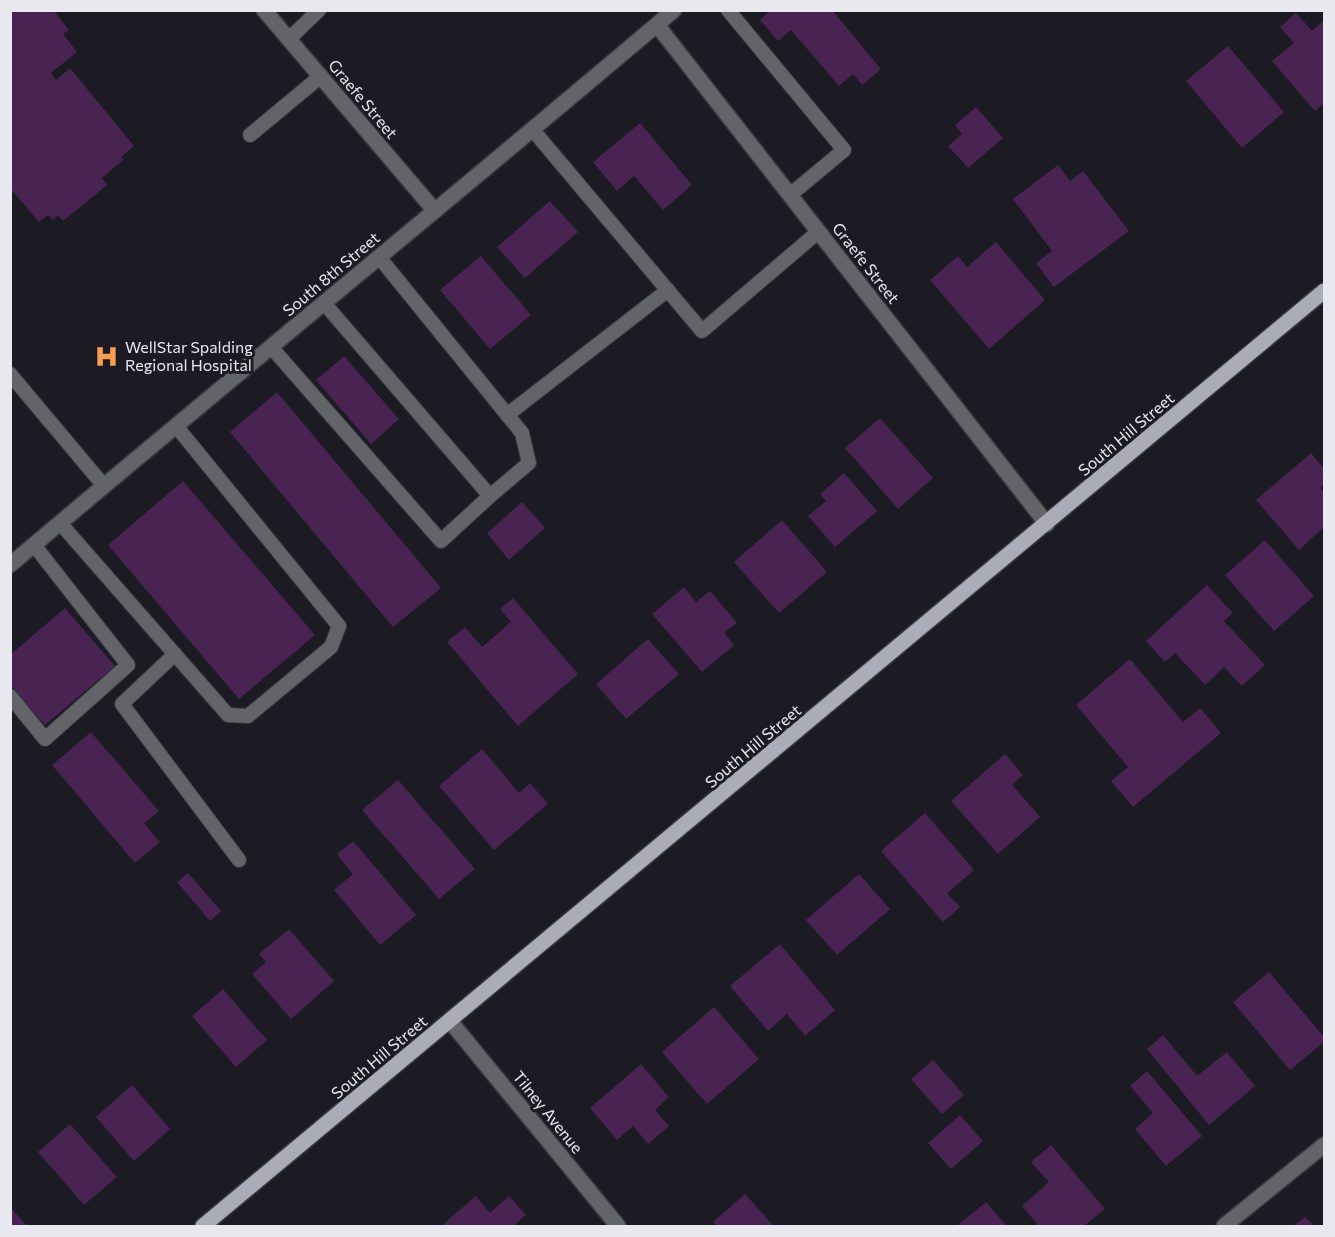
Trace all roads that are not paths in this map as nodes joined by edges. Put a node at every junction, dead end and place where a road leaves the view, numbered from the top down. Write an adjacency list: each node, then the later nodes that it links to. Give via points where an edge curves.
1 (264, 10): 6 (street, Graefe Street)
2 (319, 10): 6 (lane)
3 (674, 10): 5 (street, South 8th Street)
4 (728, 10): 10 (lane, via 844,150)
5 (657, 25): 8 (street, South 8th Street); 10 (street, Graefe Street)
6 (289, 39): 7 (street, Graefe Street)
7 (321, 76): 9 (lane); 11 (street, Graefe Street)
8 (532, 129): 11 (street, South 8th Street); 14 (lane)
9 (250, 135)
10 (790, 195): 12 (street, Graefe Street)
11 (435, 211): 13 (street, South 8th Street)
12 (818, 232): 14 (lane, via 702,331); 24 (street, Graefe Street)
13 (379, 257): 16 (street, South 8th Street); 19 (lane)
14 (668, 290): 19 (lane)
15 (1324, 291): 24 (main road, South Hill Street)
16 (324, 303): 17 (street, South 8th Street); 22 (lane)
17 (271, 347): 20 (street, South 8th Street); 22 (lane, via 441,541)
18 (10, 374): 21 (lane)
19 (507, 415): 22 (lane, via 522,434 529,463)
20 (176, 426): 21 (street, South 8th Street); 27 (lane, via 339,626 332,646 248,716 228,715)
21 (104, 486): 23 (street, South 8th Street)
22 (490, 496)
23 (60, 523): 25 (street, South 8th Street); 27 (lane)
24 (1047, 524): 30 (main road, South Hill Street)
25 (34, 544): 26 (street, South 8th Street); 28 (lane, via 128,665 45,739)
26 (10, 565)
27 (175, 654): 29 (lane, via 122,704)
28 (10, 696)
29 (239, 860)
30 (450, 1021): 32 (main road, South Hill Street); 33 (street, Tilney Avenue)
31 (1324, 1146): 34 (street)
32 (203, 1227)
33 (618, 1227)
34 (1224, 1227)

